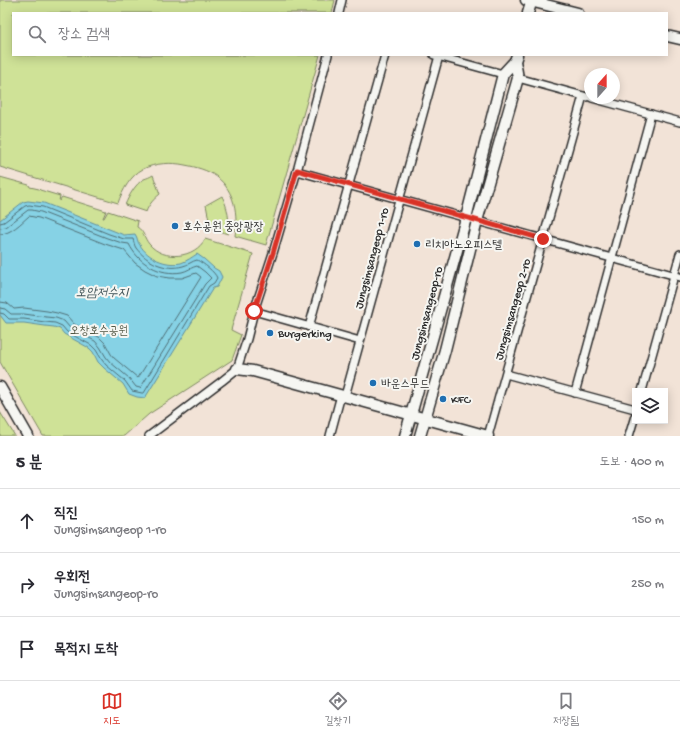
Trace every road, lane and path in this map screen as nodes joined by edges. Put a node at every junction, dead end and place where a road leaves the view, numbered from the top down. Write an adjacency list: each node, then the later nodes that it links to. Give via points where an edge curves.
1 (342, 0): 3 (street)
2 (530, 0): 4 (street); 5 (street)
3 (339, 12)
4 (528, 12)
5 (574, 12)
6 (668, 36): 7 (street)
7 (680, 39)
8 (328, 56): 19 (street)
9 (385, 56): 20 (street)
10 (437, 56): 12 (street); 21 (street, Jungsimsangeop 1-ro)
11 (516, 58): 12 (street, Jungsimsangeop-ro); 13 (street, Jungsimsangeop-ro)
12 (503, 74): 22 (street, Jungsimsangeop-ro)
13 (518, 78): 14 (street); 23 (street, Jungsimsangeop-ro)
14 (584, 96)
15 (586, 104): 24 (street, Jungsimsangeop 2-ro)
16 (614, 104): 17 (street)
17 (651, 114): 18 (street); 26 (street)
18 (680, 122)
19 (297, 170): 20 (street); 28 (street)
20 (349, 185): 21 (street); 29 (street)
21 (399, 199): 22 (street); 30 (street, Jungsimsangeop 1-ro)
22 (466, 218): 23 (street); 38 (street, Jungsimsangeop-ro)
23 (477, 221): 24 (street); 39 (street, Jungsimsangeop-ro)
24 (543, 239): 26 (street); 32 (street, Jungsimsangeop 2-ro)
25 (680, 254): 27 (street)
26 (612, 258): 27 (street); 35 (street)
27 (677, 276): 34 (street)
28 (254, 311): 29 (street); 31 (street)
29 (309, 327): 30 (street)
30 (360, 341): 36 (street, Jungsimsangeop 1-ro)
31 (237, 369): 36 (street); 42 (street)
32 (506, 374): 35 (street); 46 (street, Jungsimsangeop 2-ro)
33 (0, 387): 41 (street)
34 (643, 388)
35 (575, 393): 37 (street)
36 (343, 396): 38 (street); 43 (street, Jungsimsangeop 1-ro)
37 (632, 409)
38 (411, 415): 39 (street); 44 (street, Jungsimsangeop-ro)
39 (425, 418): 45 (street, Jungsimsangeop-ro); 46 (street)
40 (633, 424): 47 (street)
41 (28, 436)
42 (149, 436)
43 (330, 436)
44 (405, 436)
45 (420, 436)
46 (488, 436)
47 (629, 436)

